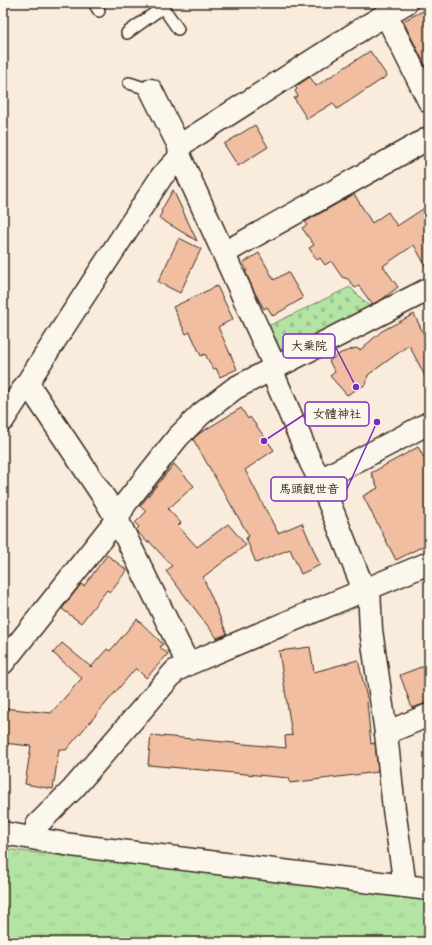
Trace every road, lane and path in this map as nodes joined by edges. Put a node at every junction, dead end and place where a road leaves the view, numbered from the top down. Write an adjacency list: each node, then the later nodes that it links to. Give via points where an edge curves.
1 (406, 3): 3 (street)
2 (162, 5): 4 (lane); 5 (lane)
3 (386, 15): 8 (street); 10 (street, via 243,104)
4 (178, 29)
5 (127, 33)
6 (129, 83): 7 (lane)
7 (151, 90): 10 (street)
8 (429, 101)
9 (429, 138): 11 (street)
10 (180, 151): 11 (street); 14 (street)
11 (224, 253): 13 (street)
12 (429, 289): 13 (street)
13 (273, 368): 17 (street); 18 (street, via 235,388 201,414 173,443 125,504)
14 (28, 384): 15 (street); 18 (street)
15 (3, 420)
16 (429, 423): 17 (street)
17 (320, 480): 20 (street)
18 (117, 519): 21 (street); 22 (street)
19 (429, 563): 20 (street)
20 (366, 589): 22 (street); 24 (street)
21 (3, 663)
22 (188, 664): 26 (street, via 175,671 73,789 37,825)
23 (429, 715): 24 (street)
24 (386, 733): 27 (street)
25 (3, 833): 26 (street)
26 (35, 838): 27 (street, via 71,845)
27 (405, 886): 28 (street)
28 (429, 888)

